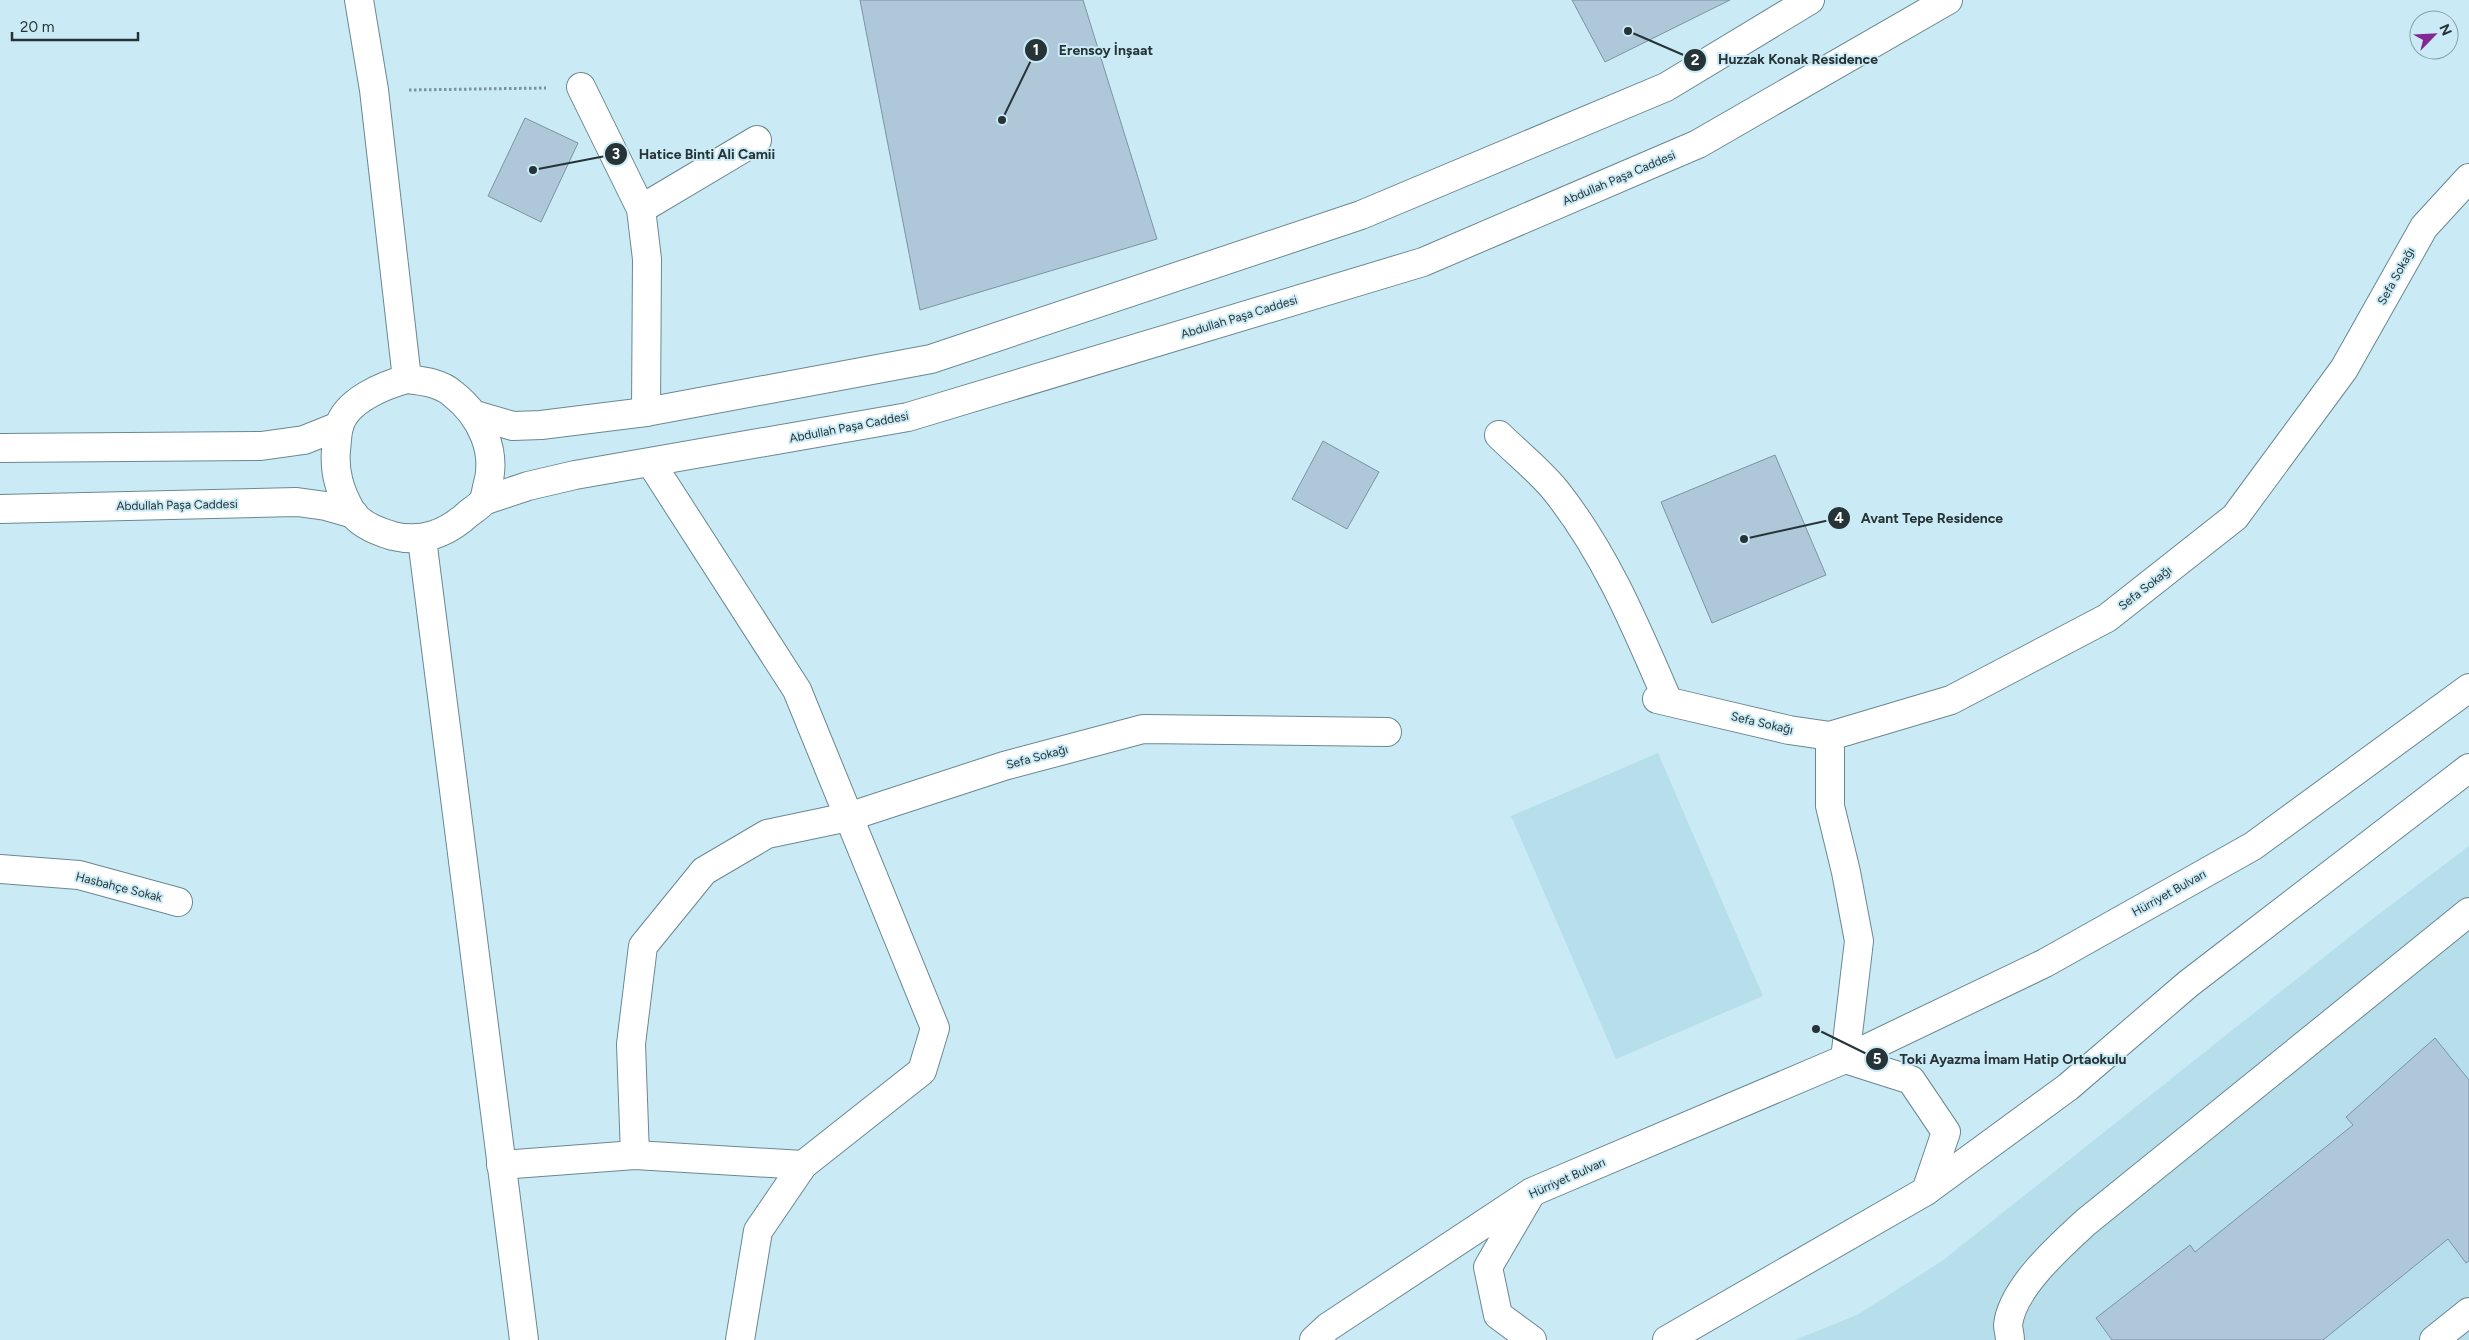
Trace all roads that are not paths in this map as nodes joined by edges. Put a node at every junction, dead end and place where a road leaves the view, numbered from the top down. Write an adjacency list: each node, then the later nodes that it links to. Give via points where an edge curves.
1 (359, 0): 8 (main road, via 374,90)
2 (1810, 0): 9 (main road, via 1666,87 1361,215 931,359)
3 (1948, 0): 14 (main road, Abdullah Paşa Caddesi, via 1698,144 1423,262 908,417)
4 (581, 87): 7 (main road)
5 (757, 140): 7 (main road)
6 (2469, 178): 21 (main road, Sefa Sokağı, via 2424,227 2344,369 2235,517 2107,618 1950,700)
7 (641, 210): 9 (main road, via 646,259)
8 (407, 379): 10 (main road, via 438,385 452,393); 11 (main road, via 382,386 365,396 351,408)
9 (646, 412): 10 (main road, via 522,426)
10 (475, 415): 15 (main road, via 488,445 490,463 490,477)
11 (339, 426): 13 (main road, via 304,440 261,446); 17 (main road, via 336,474 340,492)
12 (1499, 434): 21 (main road, Sefa Sokağı, via 1555,489 1597,547 1633,620 1662,700 1790,730)
13 (0, 448)
14 (650, 463): 15 (main road, Abdullah Paşa Caddesi, via 575,475); 23 (main road, via 797,690)
15 (483, 501): 18 (main road, via 444,532)
16 (0, 509): 17 (main road, Abdullah Paşa Caddesi, via 297,502)
17 (354, 514): 18 (main road, via 387,534)
18 (422, 539): 29 (main road)
19 (2469, 688): 27 (main road, Hürriyet Bulvarı, via 2253,846 2045,963)
20 (1387, 732): 23 (main road, Sefa Sokağı, via 1143,729 1004,766)
21 (1830, 736): 27 (main road, via 1830,806 1859,940)
22 (2469, 768): 31 (main road, via 2188,984 2068,1087)
23 (848, 816): 28 (main road, Sefa Sokağı, via 767,834 704,871 643,946 631,1044); 30 (main road, via 935,1028 922,1071)
24 (0, 869): 25 (main road, Hasbahçe Sokak, via 79,876)
25 (178, 902)
26 (2469, 912): 39 (main road, via 2058,1248 2020,1293 2008,1324)
27 (1845, 1059): 31 (main road, via 1910,1080 1946,1132); 32 (main road, Hürriyet Bulvarı)
28 (635, 1155): 29 (main road); 30 (main road)
29 (501, 1165): 34 (main road)
30 (802, 1165): 35 (main road, via 758,1231)
31 (1926, 1191): 38 (main road)
32 (1532, 1192): 36 (main road, Hürriyet Bulvarı, via 1328,1327); 37 (main road, via 1488,1267 1498,1315)
33 (2469, 1312): 40 (main road)
34 (524, 1340)
35 (740, 1340)
36 (1314, 1340)
37 (1532, 1340)
38 (1667, 1340)
39 (2010, 1340)
40 (2434, 1340)

